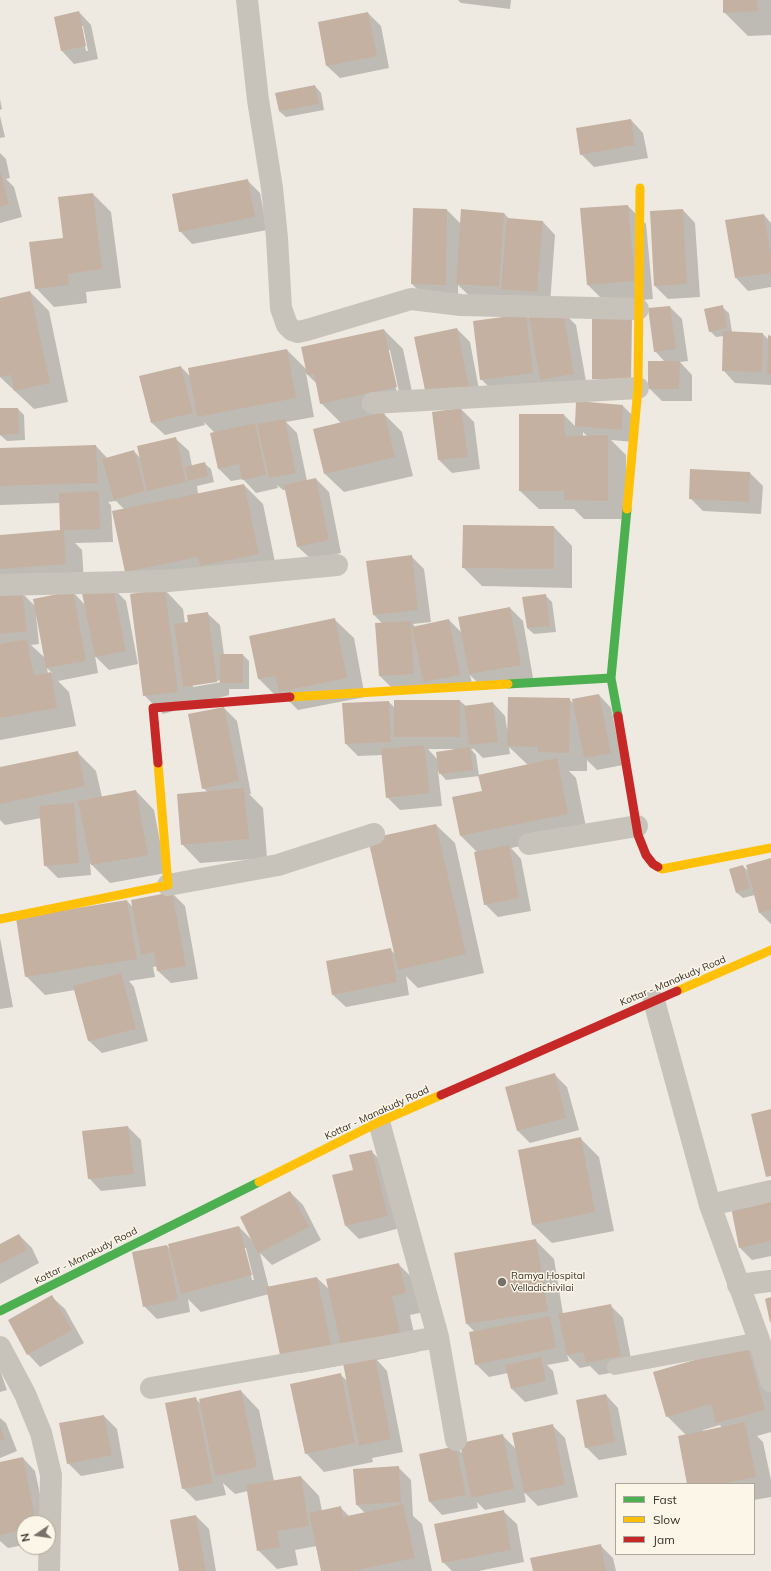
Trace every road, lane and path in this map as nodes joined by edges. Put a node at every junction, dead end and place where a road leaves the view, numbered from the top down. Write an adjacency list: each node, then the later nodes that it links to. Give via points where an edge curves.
1 (247, 0): 3 (street, via 258,100 278,238 280,308 292,330 307,330 411,299 460,305)
2 (640, 188): 3 (street)
3 (638, 309): 4 (street)
4 (638, 388): 5 (street); 8 (street)
5 (373, 403)
6 (337, 565): 7 (street, via 168,581)
7 (0, 585)
8 (611, 678): 9 (street); 13 (street, via 361,692 153,708)
9 (637, 826): 11 (street); 12 (street, via 646,855 653,864 662,869)
10 (374, 834): 13 (street, via 278,865)
11 (529, 844)
12 (771, 848)
13 (168, 886): 14 (street)
14 (0, 919)
15 (771, 950): 16 (street, Kottar - Manakudy Road)
16 (654, 1001): 17 (street, Kottar - Manakudy Road); 19 (street)
17 (379, 1122): 22 (street, Kottar - Manakudy Road); 23 (street)
18 (771, 1191): 19 (street)
19 (710, 1205): 21 (street)
20 (771, 1281): 21 (street)
21 (738, 1285): 24 (street)
22 (0, 1312)
23 (438, 1337): 28 (street); 29 (street)
24 (759, 1340): 26 (lane); 27 (street)
25 (0, 1347): 30 (street, via 25,1394 41,1433 51,1475)
26 (615, 1367)
27 (771, 1381)
28 (151, 1388)
29 (456, 1440)
30 (50, 1571)

